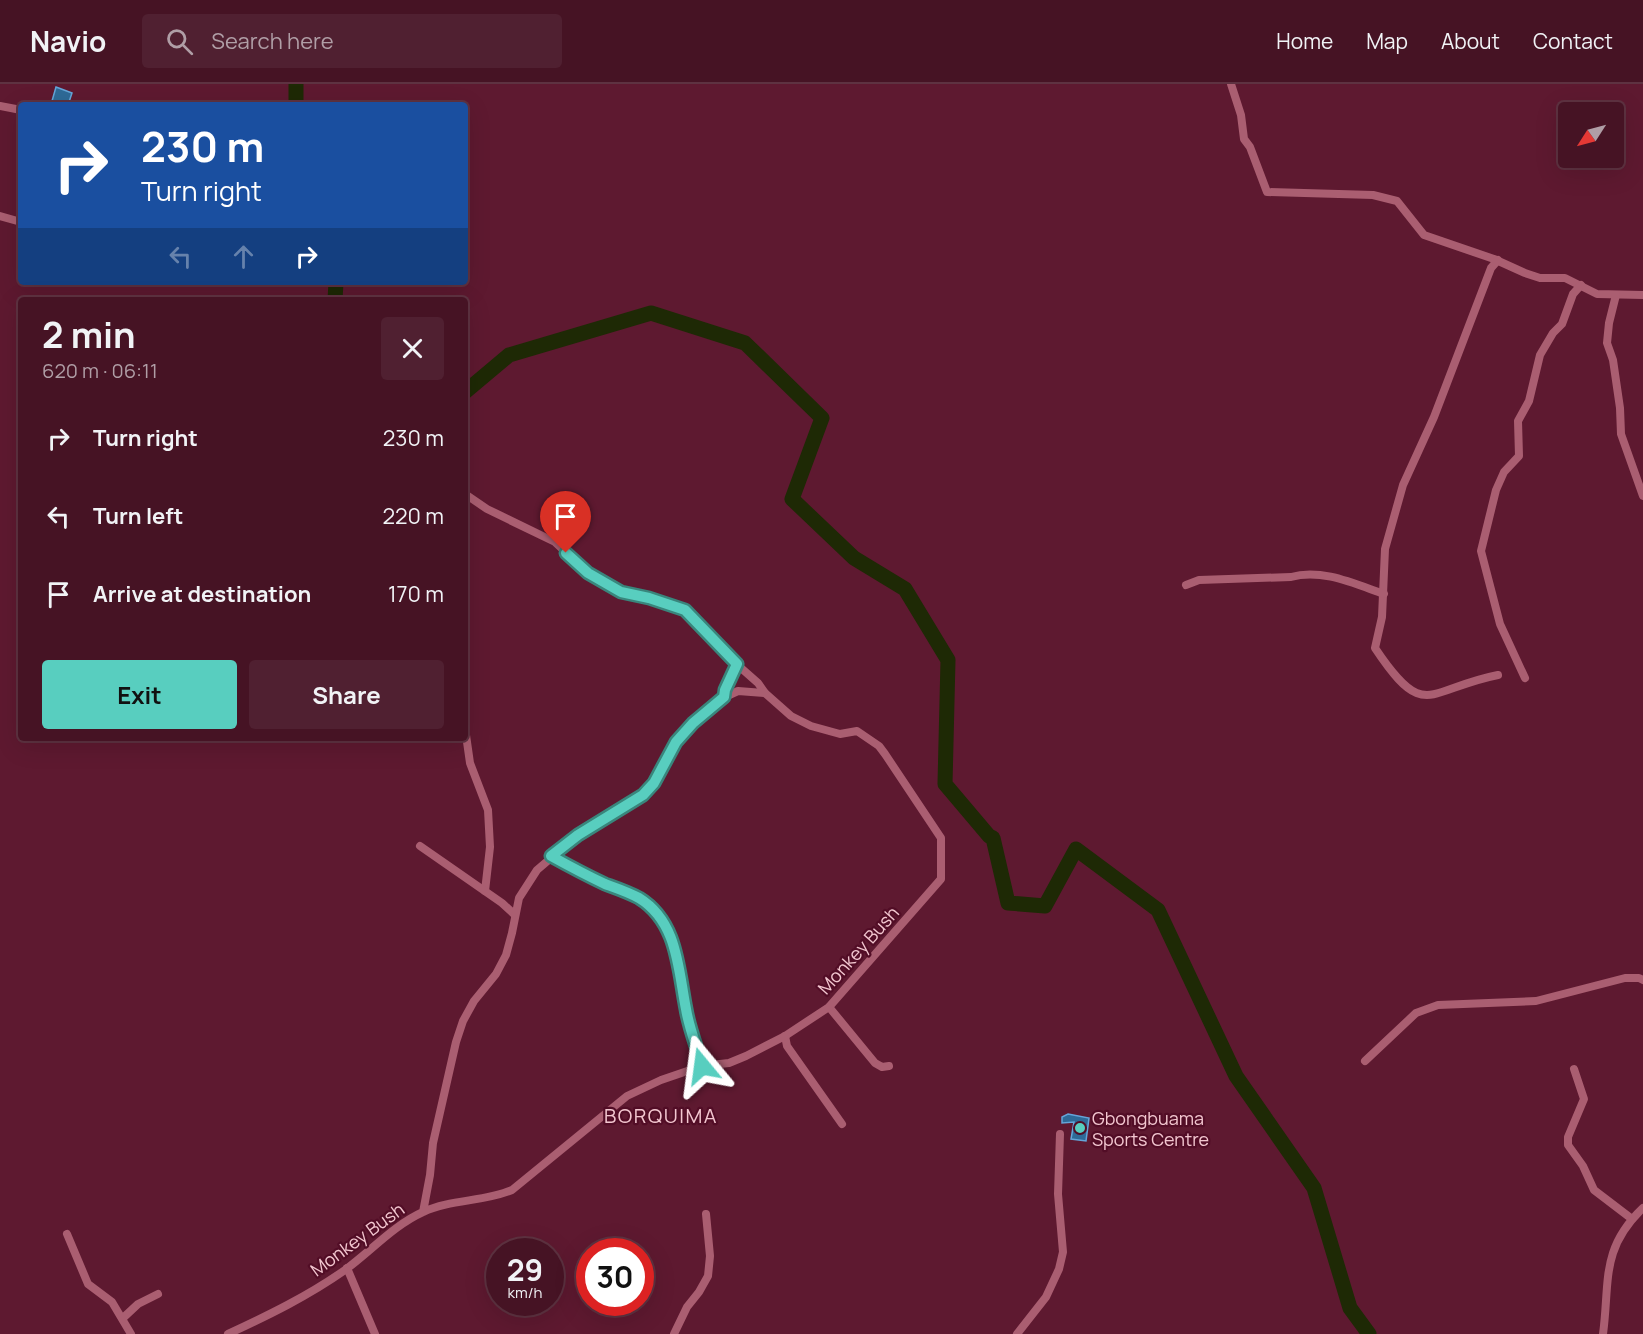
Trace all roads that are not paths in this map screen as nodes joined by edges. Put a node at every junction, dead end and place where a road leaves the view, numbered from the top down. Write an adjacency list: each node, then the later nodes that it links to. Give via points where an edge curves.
1 (1231, 84): 6 (street, via 1244,139 1267,192 1387,198 1402,206 1424,235)
2 (0, 106): 3 (street)
3 (18, 109)
4 (0, 216): 5 (street)
5 (18, 221)
6 (1498, 260): 7 (street, via 1540,278 1565,279); 13 (street, via 1491,268 1434,417 1402,485 1385,549)
7 (1581, 285): 8 (street, via 1597,294); 16 (street, via 1573,294 1562,324 1540,355 1529,401 1518,421 1519,456 1504,472 1496,490 1481,551 1500,624)
8 (1616, 295): 9 (street); 11 (street, via 1607,343 1613,360 1621,434)
9 (1643, 295)
10 (468, 496): 14 (street, via 555,542 588,573 621,592 685,610)
11 (1643, 496)
12 (1186, 585): 13 (street, via 1199,580 1291,577 1302,573 1324,575)
13 (1384, 594): 15 (street, via 1375,648 1410,692 1426,697)
14 (737, 664): 17 (street); 18 (street)
15 (1498, 675)
16 (1525, 678)
17 (765, 693): 18 (street, via 738,691); 25 (street, Monkey Bush, via 801,723 840,734 857,731 879,746 940,838 941,879)
18 (724, 697): 21 (street, via 676,742 643,795)
19 (467, 741): 22 (street, via 470,763 489,810)
20 (420, 846): 22 (street)
21 (551, 856): 23 (street, via 527,883); 28 (street, via 637,897 668,931 674,942 688,1020)
22 (485, 891): 23 (street)
23 (515, 915): 34 (street, via 506,955 474,1000 456,1042 433,1143)
24 (1643, 980): 27 (street, via 1625,978 1536,1001 1438,1005 1416,1013)
25 (829, 1007): 26 (street, Monkey Bush); 29 (street, via 875,1063)
26 (785, 1036): 28 (street, Monkey Bush, via 729,1063); 31 (street, via 787,1046)
27 (1365, 1061)
28 (702, 1066): 34 (street, Monkey Bush, via 627,1096 512,1190)
29 (889, 1066)
30 (1574, 1069): 36 (street, via 1584,1099 1568,1145 1594,1190)
31 (842, 1124)
32 (1060, 1134): 45 (street, via 1058,1194 1063,1252 1047,1297)
33 (1643, 1208): 36 (street)
34 (423, 1212): 38 (street, Monkey Bush)
35 (706, 1214): 44 (street, via 708,1276)
36 (1632, 1219): 46 (street, via 1609,1262)
37 (68, 1234): 40 (street, via 88,1284 112,1302)
38 (347, 1268): 42 (street, Monkey Bush, via 293,1303); 43 (street)
39 (158, 1294): 40 (street, via 138,1304)
40 (123, 1318): 41 (street)
41 (131, 1334)
42 (228, 1334)
43 (375, 1334)
44 (674, 1334)
45 (1017, 1334)
46 (1603, 1334)

